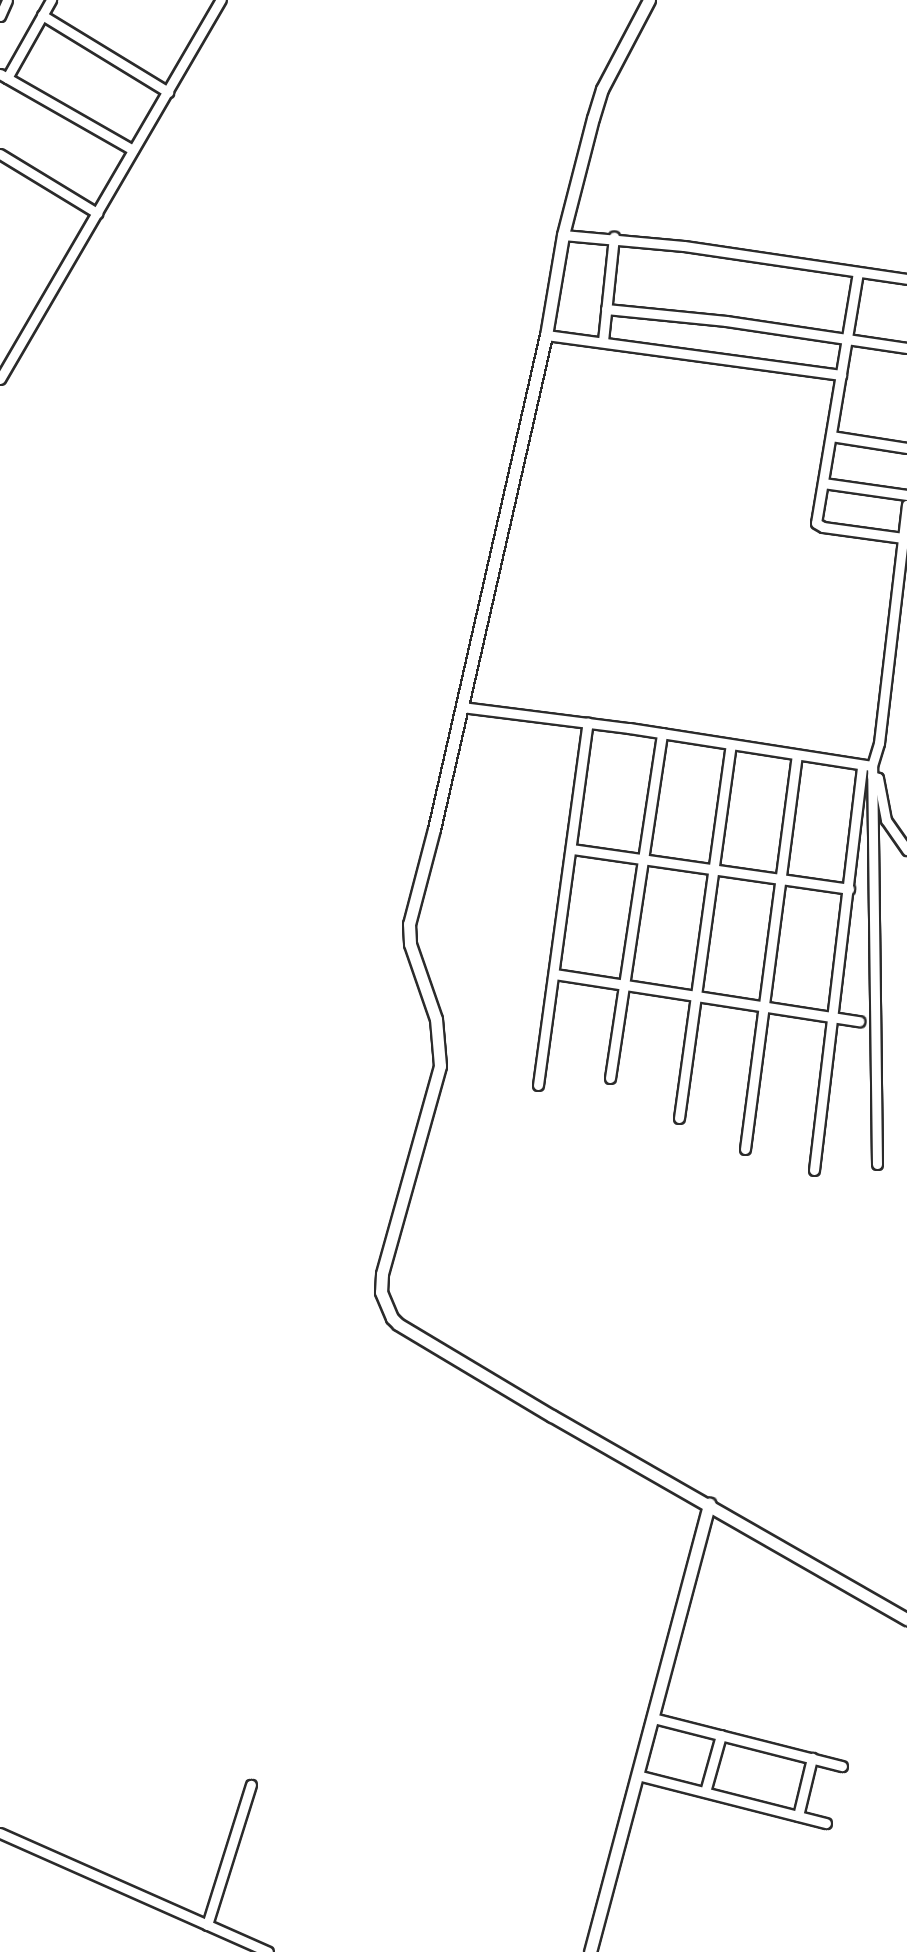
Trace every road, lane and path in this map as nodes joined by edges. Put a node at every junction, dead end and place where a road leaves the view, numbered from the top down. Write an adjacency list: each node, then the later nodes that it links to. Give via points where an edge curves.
1 (7, 0): 6 (street)
2 (51, 0): 5 (street)
3 (221, 0): 8 (street)
4 (649, 0): 12 (street, via 602,89)
5 (42, 15): 7 (street); 8 (street)
6 (0, 16)
7 (3, 78): 9 (street)
8 (168, 92): 9 (street)
9 (133, 150): 11 (street)
10 (0, 154): 11 (street)
11 (97, 213): 22 (street)
12 (563, 235): 13 (street); 17 (street)
13 (614, 237): 14 (street); 16 (street)
14 (858, 272): 15 (street); 18 (street)
15 (907, 279)
16 (606, 309): 18 (street); 19 (street)
17 (546, 335): 19 (street); 29 (street)
18 (847, 339): 20 (street); 21 (street)
19 (603, 341): 21 (street)
20 (907, 348)
21 (841, 375): 23 (street)
22 (0, 379)
23 (831, 436): 24 (street); 25 (street)
24 (907, 448)
25 (823, 483): 26 (street); 28 (street, via 818,526)
26 (907, 495)
27 (907, 505): 28 (street)
28 (903, 538): 34 (street, via 879,743)
29 (462, 707): 30 (street); 55 (street, via 408,933 436,1019 440,1066 382,1274 383,1300 398,1324)
30 (588, 722): 31 (street); 37 (street)
31 (662, 733): 32 (street); 39 (street)
32 (731, 745): 33 (street); 40 (street)
33 (797, 755): 34 (street); 41 (street)
34 (869, 769): 35 (street, via 880,784); 36 (street); 42 (street)
35 (884, 815): 36 (street); 38 (street)
36 (872, 816): 53 (street)
37 (572, 849): 39 (street); 43 (street)
38 (907, 850)
39 (644, 861): 40 (street); 44 (street)
40 (712, 870): 41 (street); 45 (street)
41 (783, 880): 42 (street); 46 (street)
42 (849, 889): 47 (street)
43 (554, 974): 44 (street); 50 (street)
44 (626, 987): 45 (street); 49 (street)
45 (695, 998): 46 (street); 51 (street)
46 (763, 1007): 47 (street); 52 (street)
47 (831, 1017): 48 (street); 54 (street)
48 (859, 1021)
49 (610, 1078)
50 (538, 1085)
51 (679, 1118)
52 (745, 1149)
53 (877, 1164)
54 (814, 1170)
55 (709, 1504): 56 (street); 57 (street)
56 (907, 1619)
57 (653, 1718): 58 (street); 61 (street)
58 (721, 1735): 59 (street); 63 (street)
59 (812, 1758): 60 (street); 64 (street)
60 (842, 1766)
61 (637, 1775): 63 (street); 69 (street)
62 (251, 1785): 67 (street)
63 (705, 1792): 64 (street)
64 (798, 1816): 65 (street)
65 (826, 1823)
66 (0, 1833): 67 (street)
67 (207, 1925): 68 (street)
68 (268, 1952)
69 (590, 1952)

